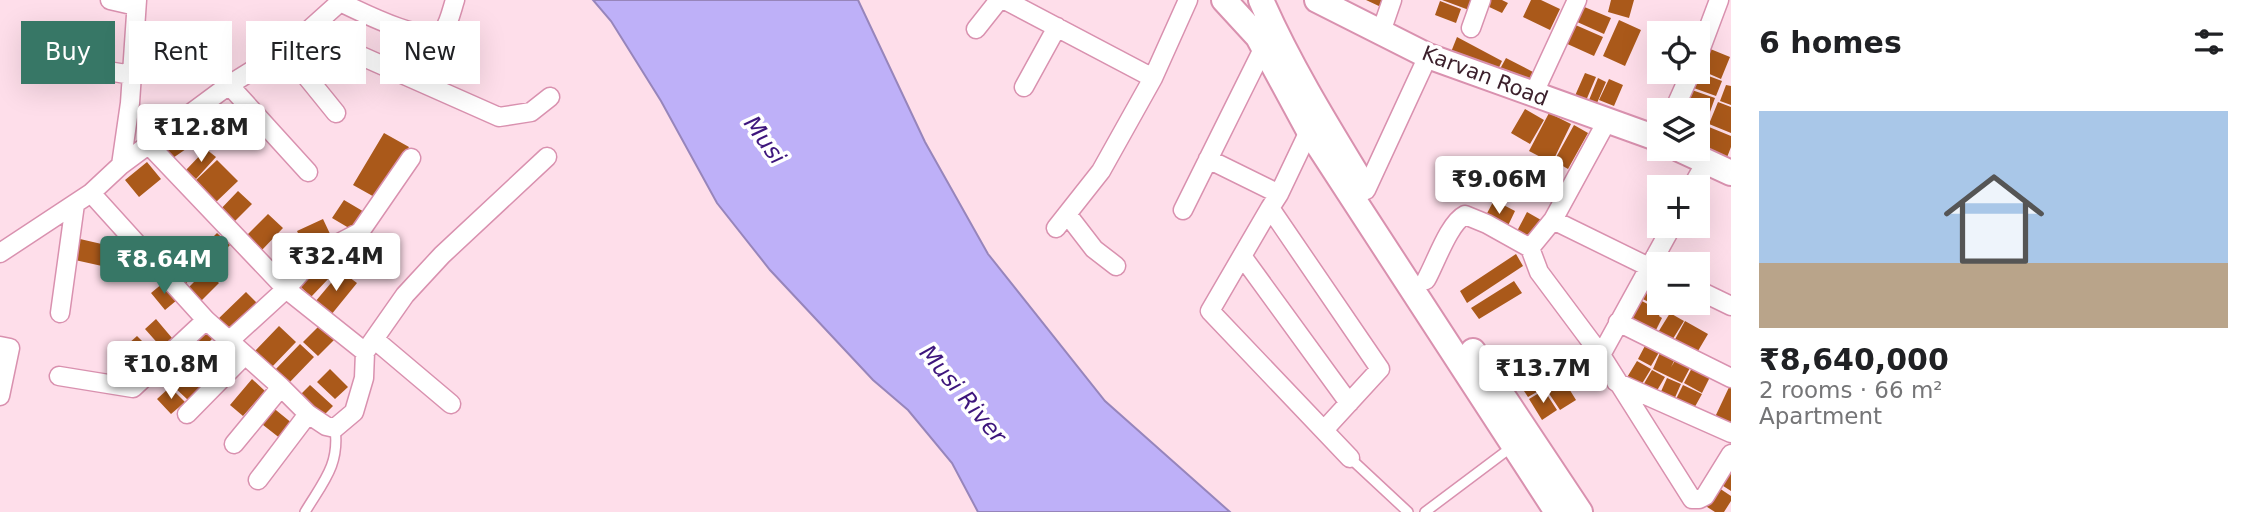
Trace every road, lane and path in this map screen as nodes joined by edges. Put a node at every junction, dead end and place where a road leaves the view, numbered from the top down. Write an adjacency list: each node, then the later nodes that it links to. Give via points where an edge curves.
1 (110, 0): 14 (street)
2 (455, 0): 13 (street, via 444,30 436,36 385,23)
3 (999, 0): 20 (street)
4 (1005, 0): 18 (street)
5 (1188, 0): 26 (street)
6 (1224, 0): 22 (street)
7 (1261, 0): 46 (street, via 1319,113)
8 (1317, 0): 21 (street, Karvan Road)
9 (1392, 0): 21 (street)
10 (1481, 0): 19 (street)
11 (1577, 0): 31 (street)
12 (1719, 0): 17 (street)
13 (339, 1): 16 (street)
14 (136, 3): 15 (street)
15 (135, 21)
16 (317, 21)
17 (1710, 24)
18 (1057, 27): 26 (street); 30 (street)
19 (1471, 28)
20 (976, 29)
21 (1381, 32): 23 (street, Karvan Road)
22 (1265, 47): 35 (street); 40 (street)
23 (1428, 56): 31 (street, Karvan Road); 46 (street)
24 (366, 58): 32 (street, via 499,117 531,112)
25 (246, 74): 29 (street)
26 (1153, 78): 55 (street, via 1101,171 1062,221)
27 (131, 84): 42 (street)
28 (314, 84): 33 (street)
29 (229, 85): 37 (street); 43 (street)
30 (1024, 87)
31 (1533, 95): 34 (street, Karvan Road)
32 (550, 97)
33 (336, 113)
34 (1607, 121): 36 (street, Karvan Road); 51 (street)
35 (1309, 131): 48 (street); 83 (street)
36 (1647, 135)
37 (148, 144): 42 (street); 59 (street)
38 (547, 157): 66 (street, via 442,255 405,295)
39 (411, 158): 59 (street, via 360,232 316,255)
40 (1208, 159): 48 (street); 50 (street)
41 (1706, 162): 44 (street); 45 (street)
42 (121, 165): 47 (street)
43 (308, 172)
44 (1731, 173)
45 (1699, 175)
46 (1366, 190): 57 (street)
47 (91, 193): 49 (street); 63 (street)
48 (1274, 201): 54 (street); 75 (street, via 1380,369)
49 (75, 204): 53 (street); 62 (street)
50 (1183, 209)
51 (1553, 220): 52 (street); 56 (street)
52 (1530, 248): 57 (street, via 1465,215 1451,228); 69 (street, via 1539,272)
53 (0, 253)
54 (1242, 256): 75 (street); 80 (street, via 1210,311)
55 (1116, 266)
56 (1647, 267)
57 (1426, 280): 91 (street)
58 (1647, 280): 64 (street)
59 (286, 289): 65 (street); 66 (street)
60 (1710, 296): 61 (street)
61 (1731, 306)
62 (60, 313)
63 (206, 320): 65 (street); 70 (street, via 133,388)
64 (1618, 323): 69 (street); 71 (street)
65 (229, 341): 68 (street)
66 (370, 345): 76 (street); 79 (street, via 354,412)
67 (0, 346): 74 (street, via 10,348)
68 (245, 355): 73 (street); 77 (street)
69 (1601, 355): 72 (street)
70 (59, 376)
71 (1731, 378)
72 (1616, 382): 81 (street); 84 (street, via 1692,499 1705,496)
73 (281, 387): 78 (street); 82 (street)
74 (0, 396)
75 (1349, 403): 80 (street)
76 (451, 404)
77 (187, 414)
78 (308, 414): 79 (street); 86 (street)
79 (335, 428): 87 (lane, via 333,467)
80 (1324, 430): 85 (street)
81 (1731, 433)
82 (234, 444)
83 (1513, 446): 89 (lane); 90 (street)
84 (1731, 454)
85 (1350, 458): 88 (lane)
86 (258, 480)
87 (304, 512)
88 (1408, 512)
89 (1425, 512)
90 (1556, 512)
91 (1580, 512)

